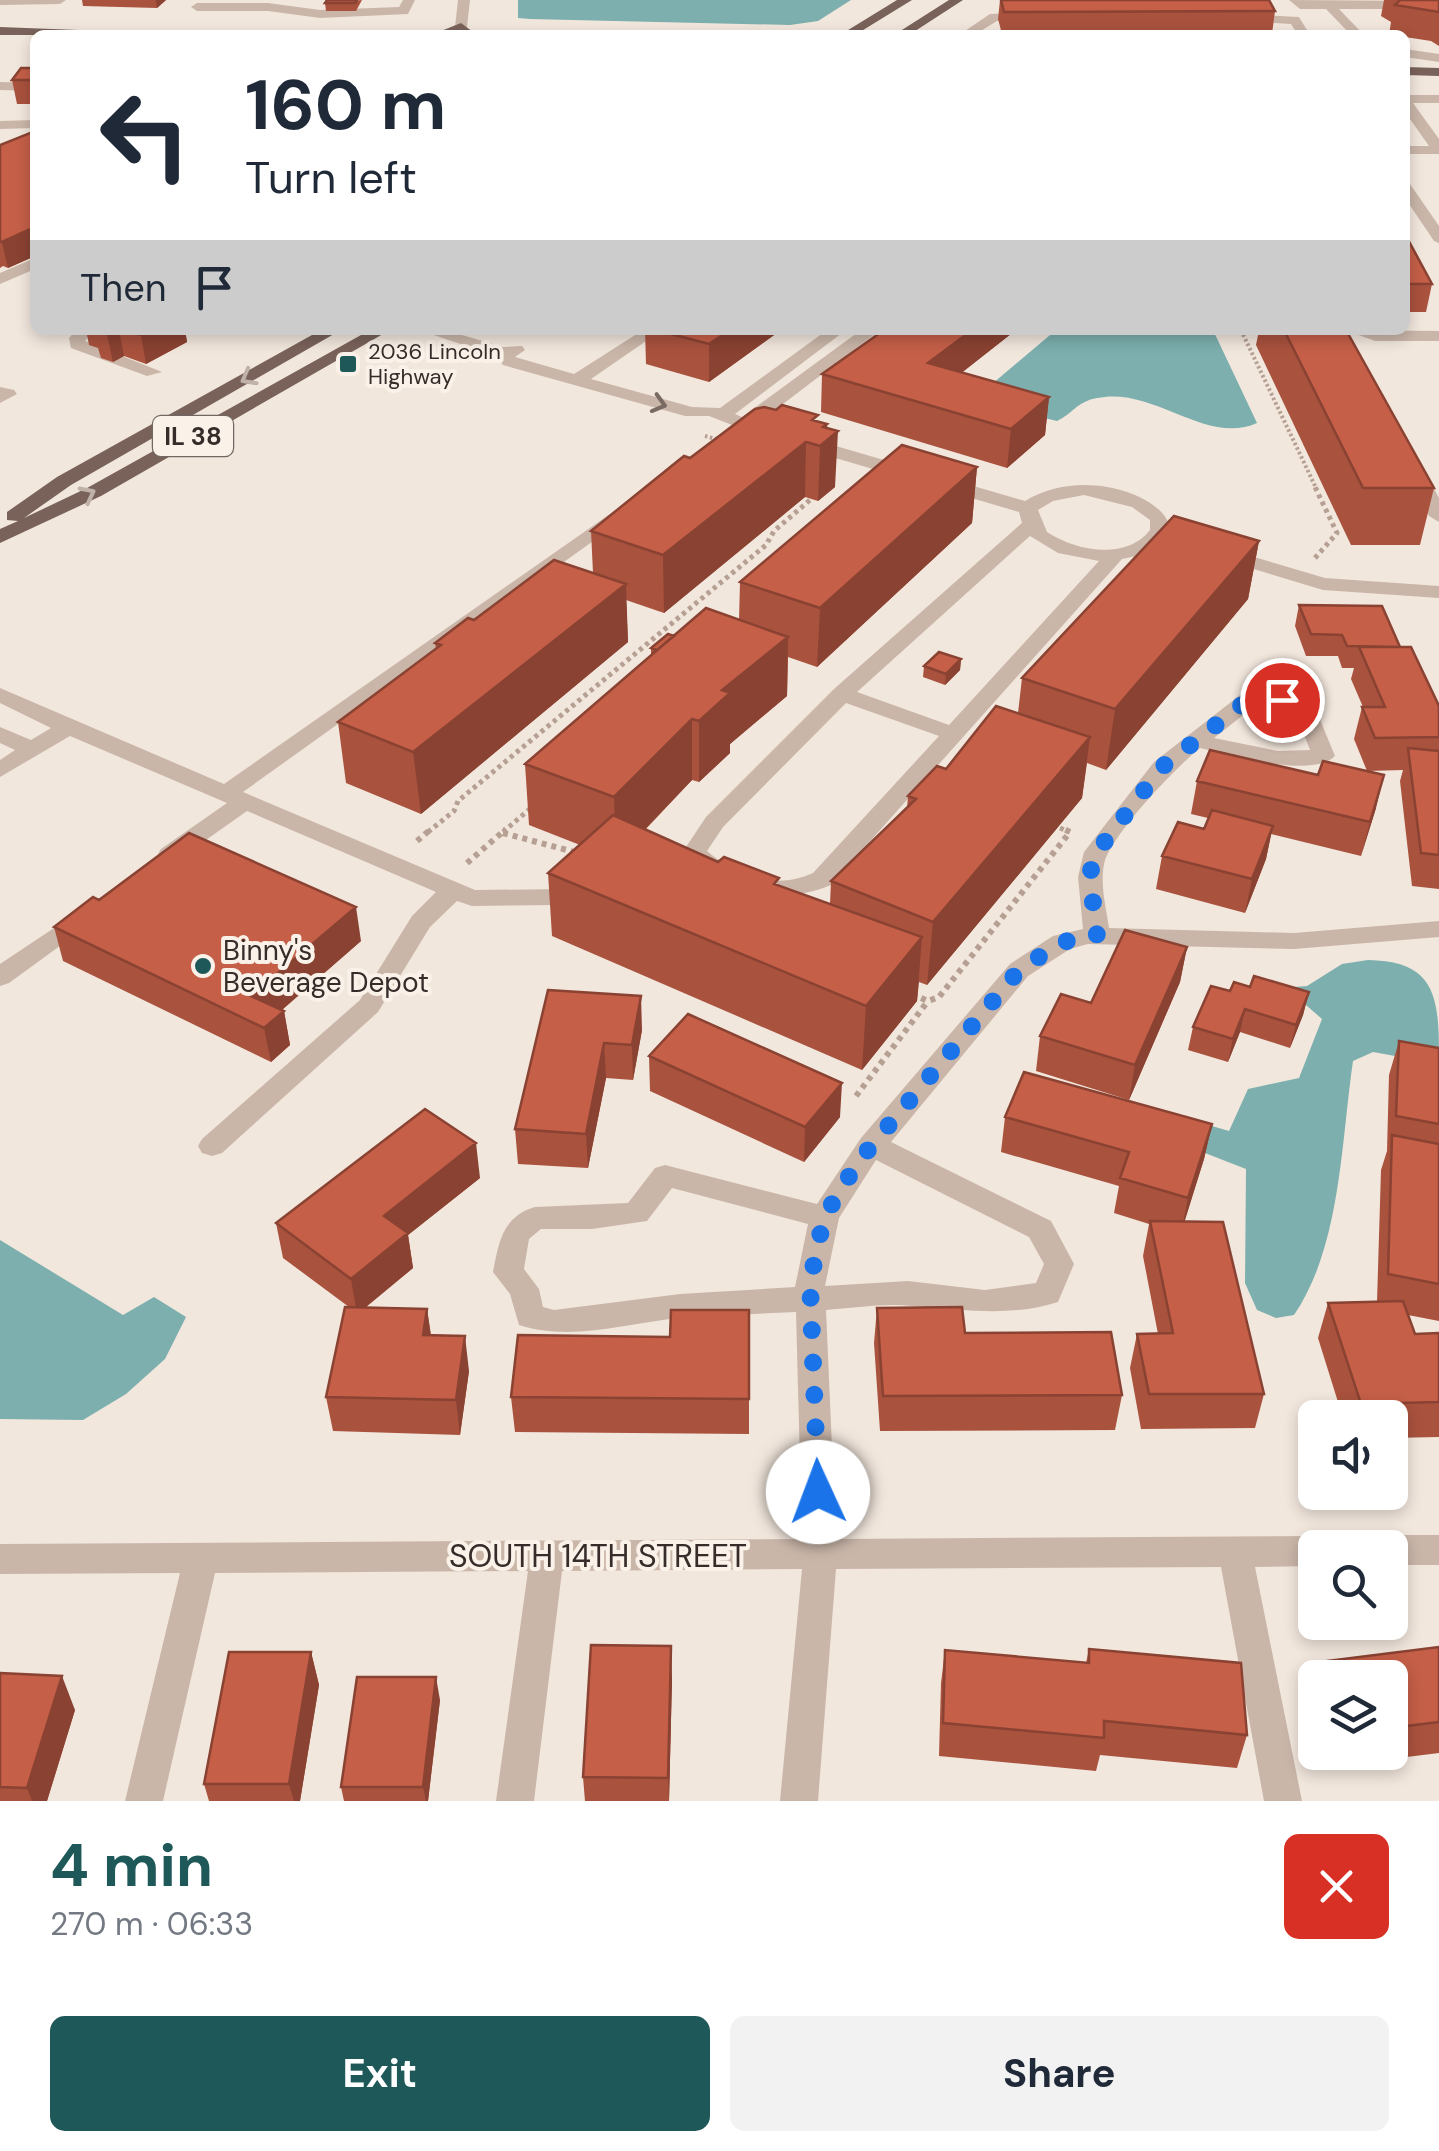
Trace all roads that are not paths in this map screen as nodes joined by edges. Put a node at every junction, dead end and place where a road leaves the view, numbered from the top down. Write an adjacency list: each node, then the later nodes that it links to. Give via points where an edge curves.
1 (0, 0): 2 (street)
2 (60, 0)
3 (410, 0): 9 (street, via 404,11 354,14)
4 (464, 0): 13 (street)
5 (906, 0): 14 (main road)
6 (957, 0): 15 (main road)
7 (1294, 0): 8 (street)
8 (1327, 4): 10 (street, via 1427,5); 18 (street)
9 (198, 6)
10 (1439, 12)
11 (1042, 16): 16 (street, via 994,17)
12 (1233, 18): 17 (street, via 1294,20)
13 (466, 30)
14 (855, 30)
15 (908, 30)
16 (972, 30)
17 (1301, 30)
18 (1353, 30)
19 (0, 31): 20 (main road)
20 (30, 32)
21 (0, 42): 22 (main road)
22 (30, 44)
23 (1410, 54): 24 (street)
24 (1439, 58)
25 (1410, 72): 26 (main road)
26 (1439, 72)
27 (1410, 84): 28 (main road)
28 (1439, 84)
29 (0, 86): 30 (street)
30 (30, 87)
31 (1439, 99): 32 (street)
32 (1410, 100)
33 (1410, 107): 37 (street)
34 (30, 124): 35 (street)
35 (0, 125)
36 (1410, 150): 37 (street)
37 (1439, 150)
38 (1410, 192): 39 (street)
39 (1431, 215): 40 (street)
40 (1439, 238)
41 (30, 266): 42 (street)
42 (0, 279)
43 (1410, 324): 44 (street)
44 (1439, 324)
45 (80, 335): 56 (street, via 77,344)
46 (325, 335): 65 (main road, IL 38, one-way to 65, via 64,481)
47 (373, 335): 66 (main road, IL 38, one-way to 47, via 94,492)
48 (444, 335): 54 (street)
49 (646, 335): 55 (street)
50 (831, 335): 58 (street)
51 (865, 335): 59 (street)
52 (1348, 335): 53 (street)
53 (1439, 336)
54 (502, 352): 55 (street, via 528,349); 57 (street, via 510,361)
55 (595, 369): 57 (street); 58 (street, via 707,400)
56 (154, 372)
57 (577, 380): 58 (street, one-way to 58)
58 (716, 413): 59 (street)
59 (743, 425): 60 (street); 63 (street)
60 (714, 439)
61 (1404, 450): 64 (street)
62 (641, 497): 78 (street)
63 (1030, 516): 67 (street, via 1064,491 1105,490 1142,503); 68 (street, via 1054,544); 70 (street)
64 (1439, 516)
65 (0, 526)
66 (0, 536)
67 (1176, 539): 68 (street); 69 (street, via 1322,584)
68 (1116, 554): 74 (street)
69 (1439, 592)
70 (842, 694): 74 (street); 74 (street, via 714,822 694,853 720,874 776,888 803,889 822,880)
71 (0, 695): 72 (street)
72 (68, 727): 76 (street); 78 (street)
73 (0, 734): 76 (street)
74 (954, 734)
75 (1198, 741): 75 (street, via 1252,697 1282,700 1306,710 1324,756 1278,758); 84 (street, via 1162,767 1093,857)
76 (33, 750): 77 (street)
77 (0, 770)
78 (238, 796): 79 (street); 80 (street)
79 (144, 874)
80 (454, 889): 81 (street, via 472,898); 87 (street, via 421,922 369,1006)
81 (563, 897)
82 (101, 904): 85 (street)
83 (1439, 929): 84 (street, via 1294,941)
84 (1097, 936): 86 (street, via 1062,942 1019,970)
85 (0, 977)
86 (872, 1145): 88 (street); 89 (street, via 1040,1229 1059,1264 1047,1293 985,1302 908,1293)
87 (212, 1146)
88 (824, 1217): 89 (street); 89 (street, via 665,1176 638,1213 534,1218 515,1234 508,1272 524,1289 530,1316 554,1322)
89 (810, 1299): 94 (street)
90 (1408, 1550): 91 (street)
91 (1439, 1550)
92 (1298, 1551): 93 (street, SOUTH 14TH STREET)
93 (1235, 1552): 94 (street, SOUTH 14TH STREET); 101 (street)
94 (820, 1556): 95 (street, SOUTH 14TH STREET); 100 (street)
95 (547, 1557): 96 (street, SOUTH 14TH STREET); 99 (street)
96 (201, 1558): 97 (street, SOUTH 14TH STREET); 98 (street)
97 (0, 1559)
98 (144, 1801)
99 (515, 1801)
100 (799, 1801)
101 (1283, 1801)

